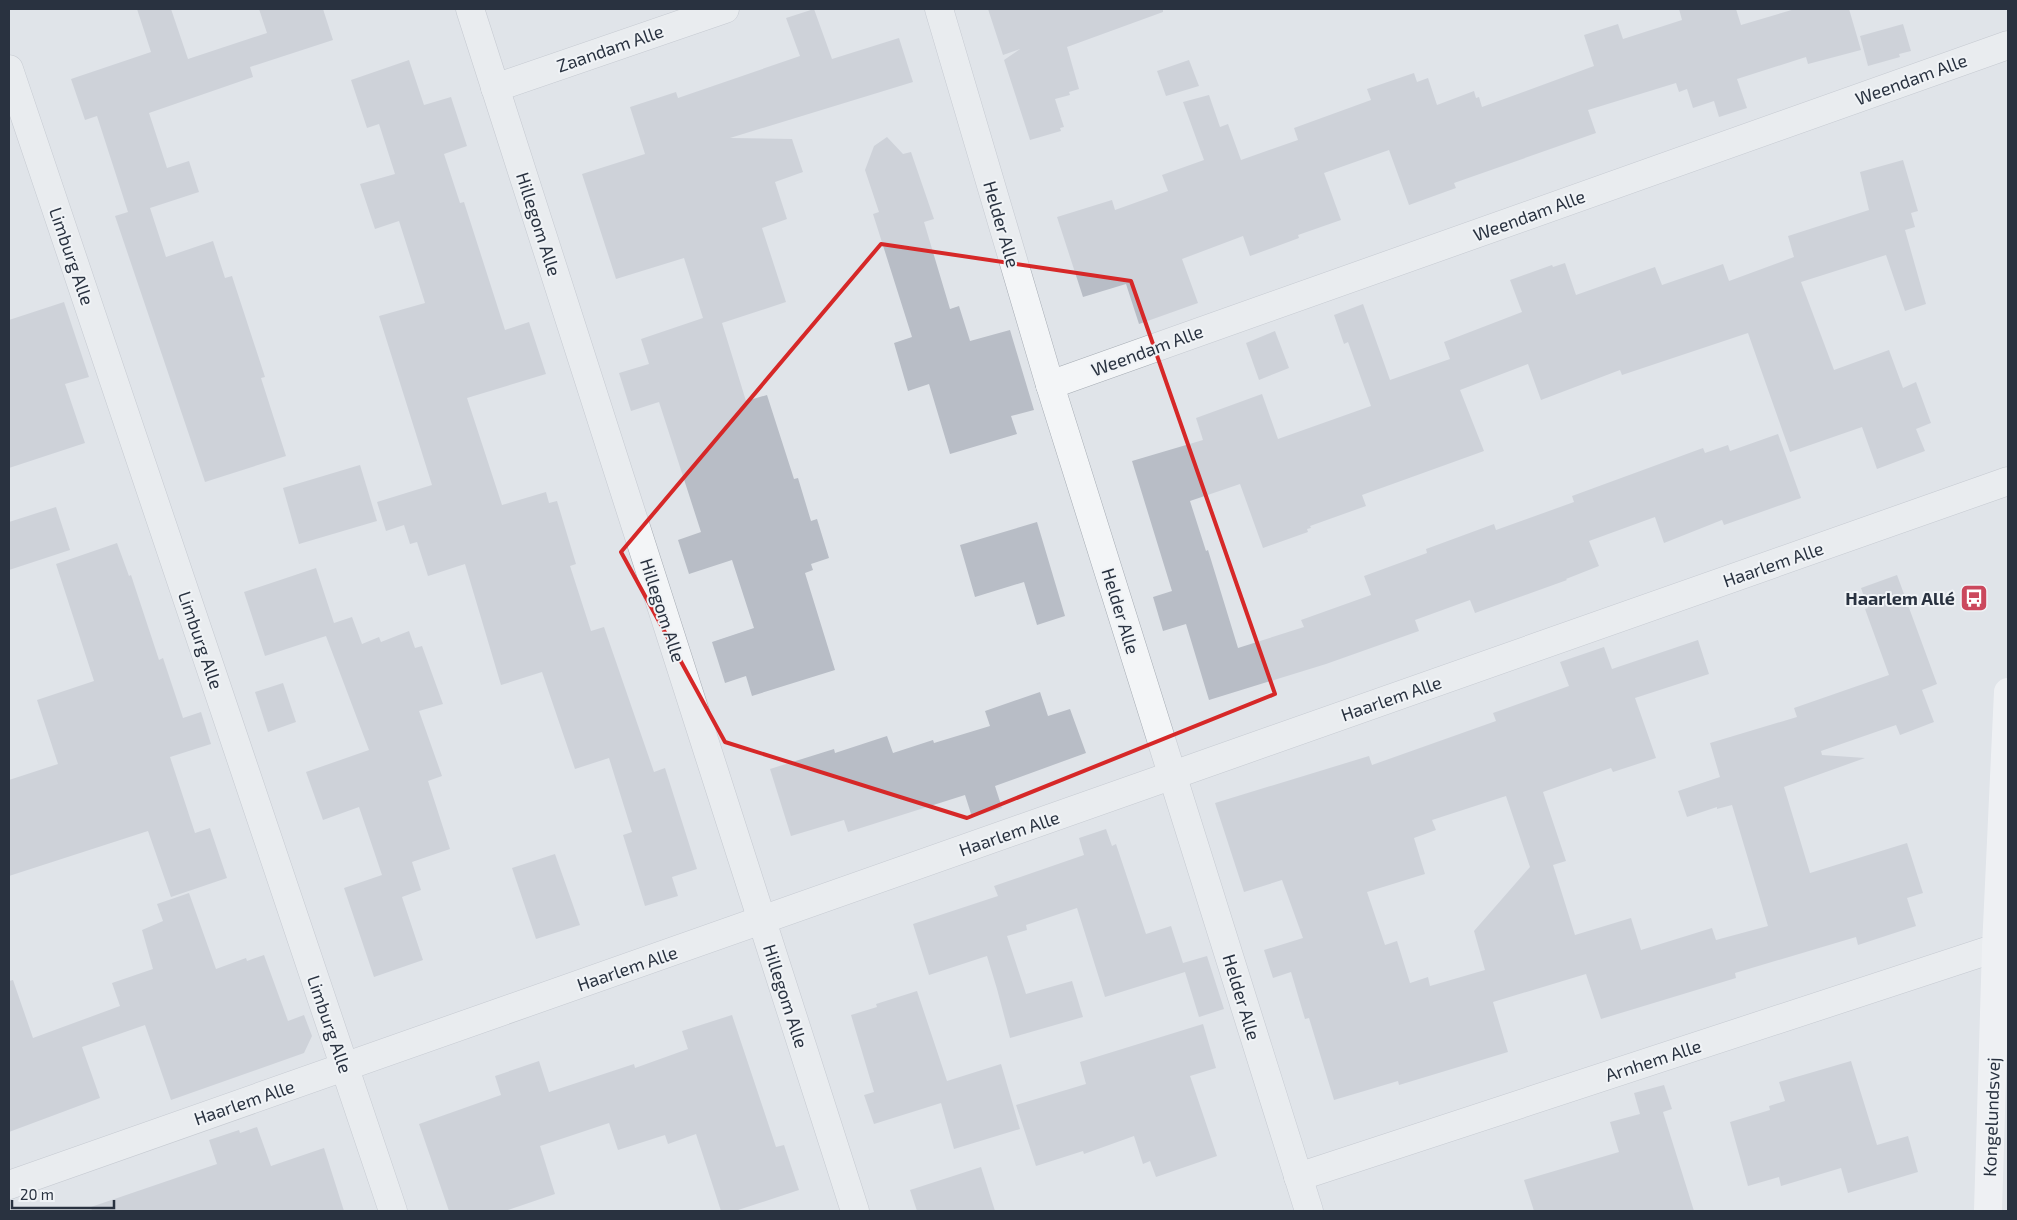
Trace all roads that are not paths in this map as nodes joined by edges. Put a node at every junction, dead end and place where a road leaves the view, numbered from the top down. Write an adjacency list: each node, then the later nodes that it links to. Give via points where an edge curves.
1 (470, 9): 6 (street, Hillegom Alle)
2 (725, 9): 6 (street, Zaandam Alle)
3 (939, 9): 7 (street, Helder Alle)
4 (2008, 45): 7 (street, Weendam Alle)
5 (9, 69): 13 (street, Limburg Alle)
6 (495, 88): 11 (street, Hillegom Alle)
7 (1050, 385): 10 (street, Helder Alle)
8 (2008, 481): 10 (street, Haarlem Alle)
9 (2008, 692): 12 (street, Kongelundsvej)
10 (1172, 775): 11 (street, Haarlem Alle); 14 (street, Helder Alle)
11 (762, 920): 13 (street, Haarlem Alle); 17 (street, Hillegom Alle)
12 (2002, 946): 14 (street, Arnhem Alle); 19 (street, Kongelundsvej)
13 (344, 1067): 15 (street, Haarlem Alle); 16 (street, Limburg Alle)
14 (1298, 1177): 18 (street, Helder Alle)
15 (9, 1185)
16 (392, 1211)
17 (855, 1211)
18 (1309, 1211)
19 (1988, 1211)

